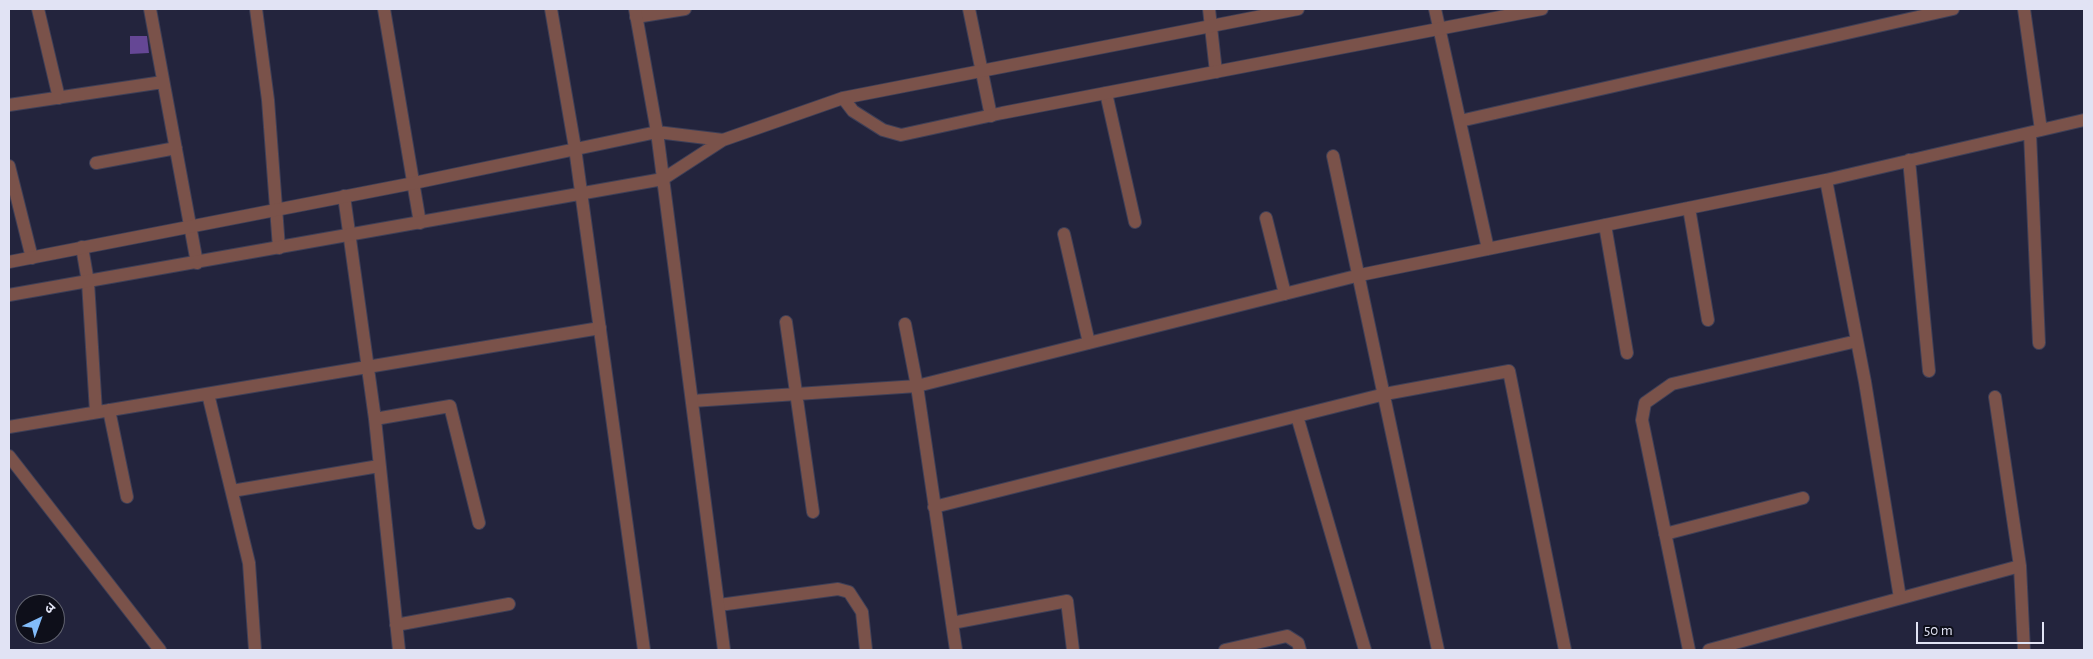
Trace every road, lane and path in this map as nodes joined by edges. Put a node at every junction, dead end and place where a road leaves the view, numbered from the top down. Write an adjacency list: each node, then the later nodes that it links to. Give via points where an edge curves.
1 (38, 9): 21 (street)
2 (150, 9): 19 (street)
3 (256, 9): 42 (street, via 268,100)
4 (384, 9): 38 (street)
5 (552, 9): 31 (street)
6 (685, 9): 14 (street)
7 (969, 9): 17 (street)
8 (1209, 9): 15 (street)
9 (1298, 9): 15 (street)
10 (1435, 9): 16 (street)
11 (1542, 9): 16 (street)
12 (1953, 9): 26 (street)
13 (2024, 9): 27 (street)
14 (636, 13): 28 (street)
15 (1211, 26): 17 (street); 18 (street)
16 (1440, 30): 18 (street); 26 (street)
17 (981, 70): 22 (street); 24 (street)
18 (1216, 72): 20 (street)
19 (163, 82): 21 (street); 30 (street)
20 (1106, 93): 24 (street); 44 (street)
21 (59, 98): 23 (street)
22 (843, 98): 24 (street, via 853,110 875,125 901,135); 29 (street)
23 (9, 105)
24 (991, 116)
25 (2084, 120): 27 (street)
26 (1460, 121): 52 (street)
27 (2035, 131): 33 (street); 66 (street)
28 (656, 132): 29 (street); 31 (street); 36 (street)
29 (723, 140): 36 (street)
30 (176, 148): 34 (street); 46 (street)
31 (575, 148): 38 (street); 39 (street)
32 (1333, 156): 56 (street)
33 (1909, 160): 37 (street); 69 (street)
34 (96, 163)
35 (9, 166): 53 (street)
36 (663, 179): 39 (street); 75 (street)
37 (1826, 180): 41 (street); 64 (street)
38 (414, 183): 40 (street); 45 (street)
39 (581, 194): 45 (street); 63 (street)
40 (344, 196): 42 (street); 49 (street)
41 (1689, 208): 47 (street); 60 (street)
42 (274, 209): 46 (street); 51 (street)
43 (1266, 218): 58 (street)
44 (1135, 222)
45 (420, 223): 49 (street)
46 (190, 225): 50 (street); 55 (street)
47 (1605, 225): 52 (street); 67 (street)
48 (1064, 234): 65 (street)
49 (351, 235): 51 (street); 68 (street)
50 (82, 247): 53 (street); 57 (street)
51 (279, 248): 55 (street)
52 (1488, 249): 56 (street)
53 (32, 258): 54 (street)
54 (9, 262)
55 (197, 263): 57 (street)
56 (1360, 276): 58 (street); 73 (street)
57 (88, 282): 59 (street); 76 (street)
58 (1285, 294): 65 (street)
59 (9, 295)
60 (1708, 320)
61 (786, 322): 72 (street)
62 (905, 324): 70 (street)
63 (600, 328): 68 (street); 98 (street)
64 (1857, 341): 88 (street, via 1672,384 1645,403 1642,420); 90 (street)
65 (1089, 343): 70 (street)
66 (2039, 343)
67 (1627, 353)
68 (368, 367): 71 (street); 78 (street)
69 (1929, 371)
70 (917, 386): 72 (street); 85 (street)
71 (208, 394): 76 (street); 82 (street)
72 (796, 394): 75 (street); 86 (street)
73 (1385, 394): 77 (street); 106 (street); 107 (street, via 1509,371)
74 (1995, 398): 89 (street)
75 (692, 401): 92 (street)
76 (102, 411): 79 (street); 83 (street)
77 (1296, 416): 85 (street); 105 (street)
78 (375, 418): 81 (street); 87 (street, via 450,406)
79 (9, 427)
80 (9, 456): 95 (street)
81 (379, 466): 82 (street); 94 (street)
82 (232, 491): 96 (street, via 249,563)
83 (127, 497)
84 (1803, 498): 88 (street)
85 (934, 506): 93 (street)
86 (813, 512)
87 (479, 522)
88 (1665, 534): 108 (street)
89 (2020, 566): 90 (street); 110 (street)
90 (1900, 598): 109 (street)
91 (509, 604): 94 (street)
92 (719, 605): 99 (street); 100 (street, via 838,589 849,592 862,612)
93 (952, 623): 101 (street); 102 (street, via 1067,600)
94 (396, 625): 97 (street)
95 (160, 650)
96 (256, 650)
97 (399, 650)
98 (644, 650)
99 (724, 650)
100 (866, 650)
101 (956, 650)
102 (1072, 650)
103 (1225, 650): 104 (street, via 1287,636 1298,643)
104 (1300, 650)
105 (1365, 650)
106 (1438, 650)
107 (1565, 650)
108 (1689, 650)
109 (1708, 650)
110 (2024, 650)

